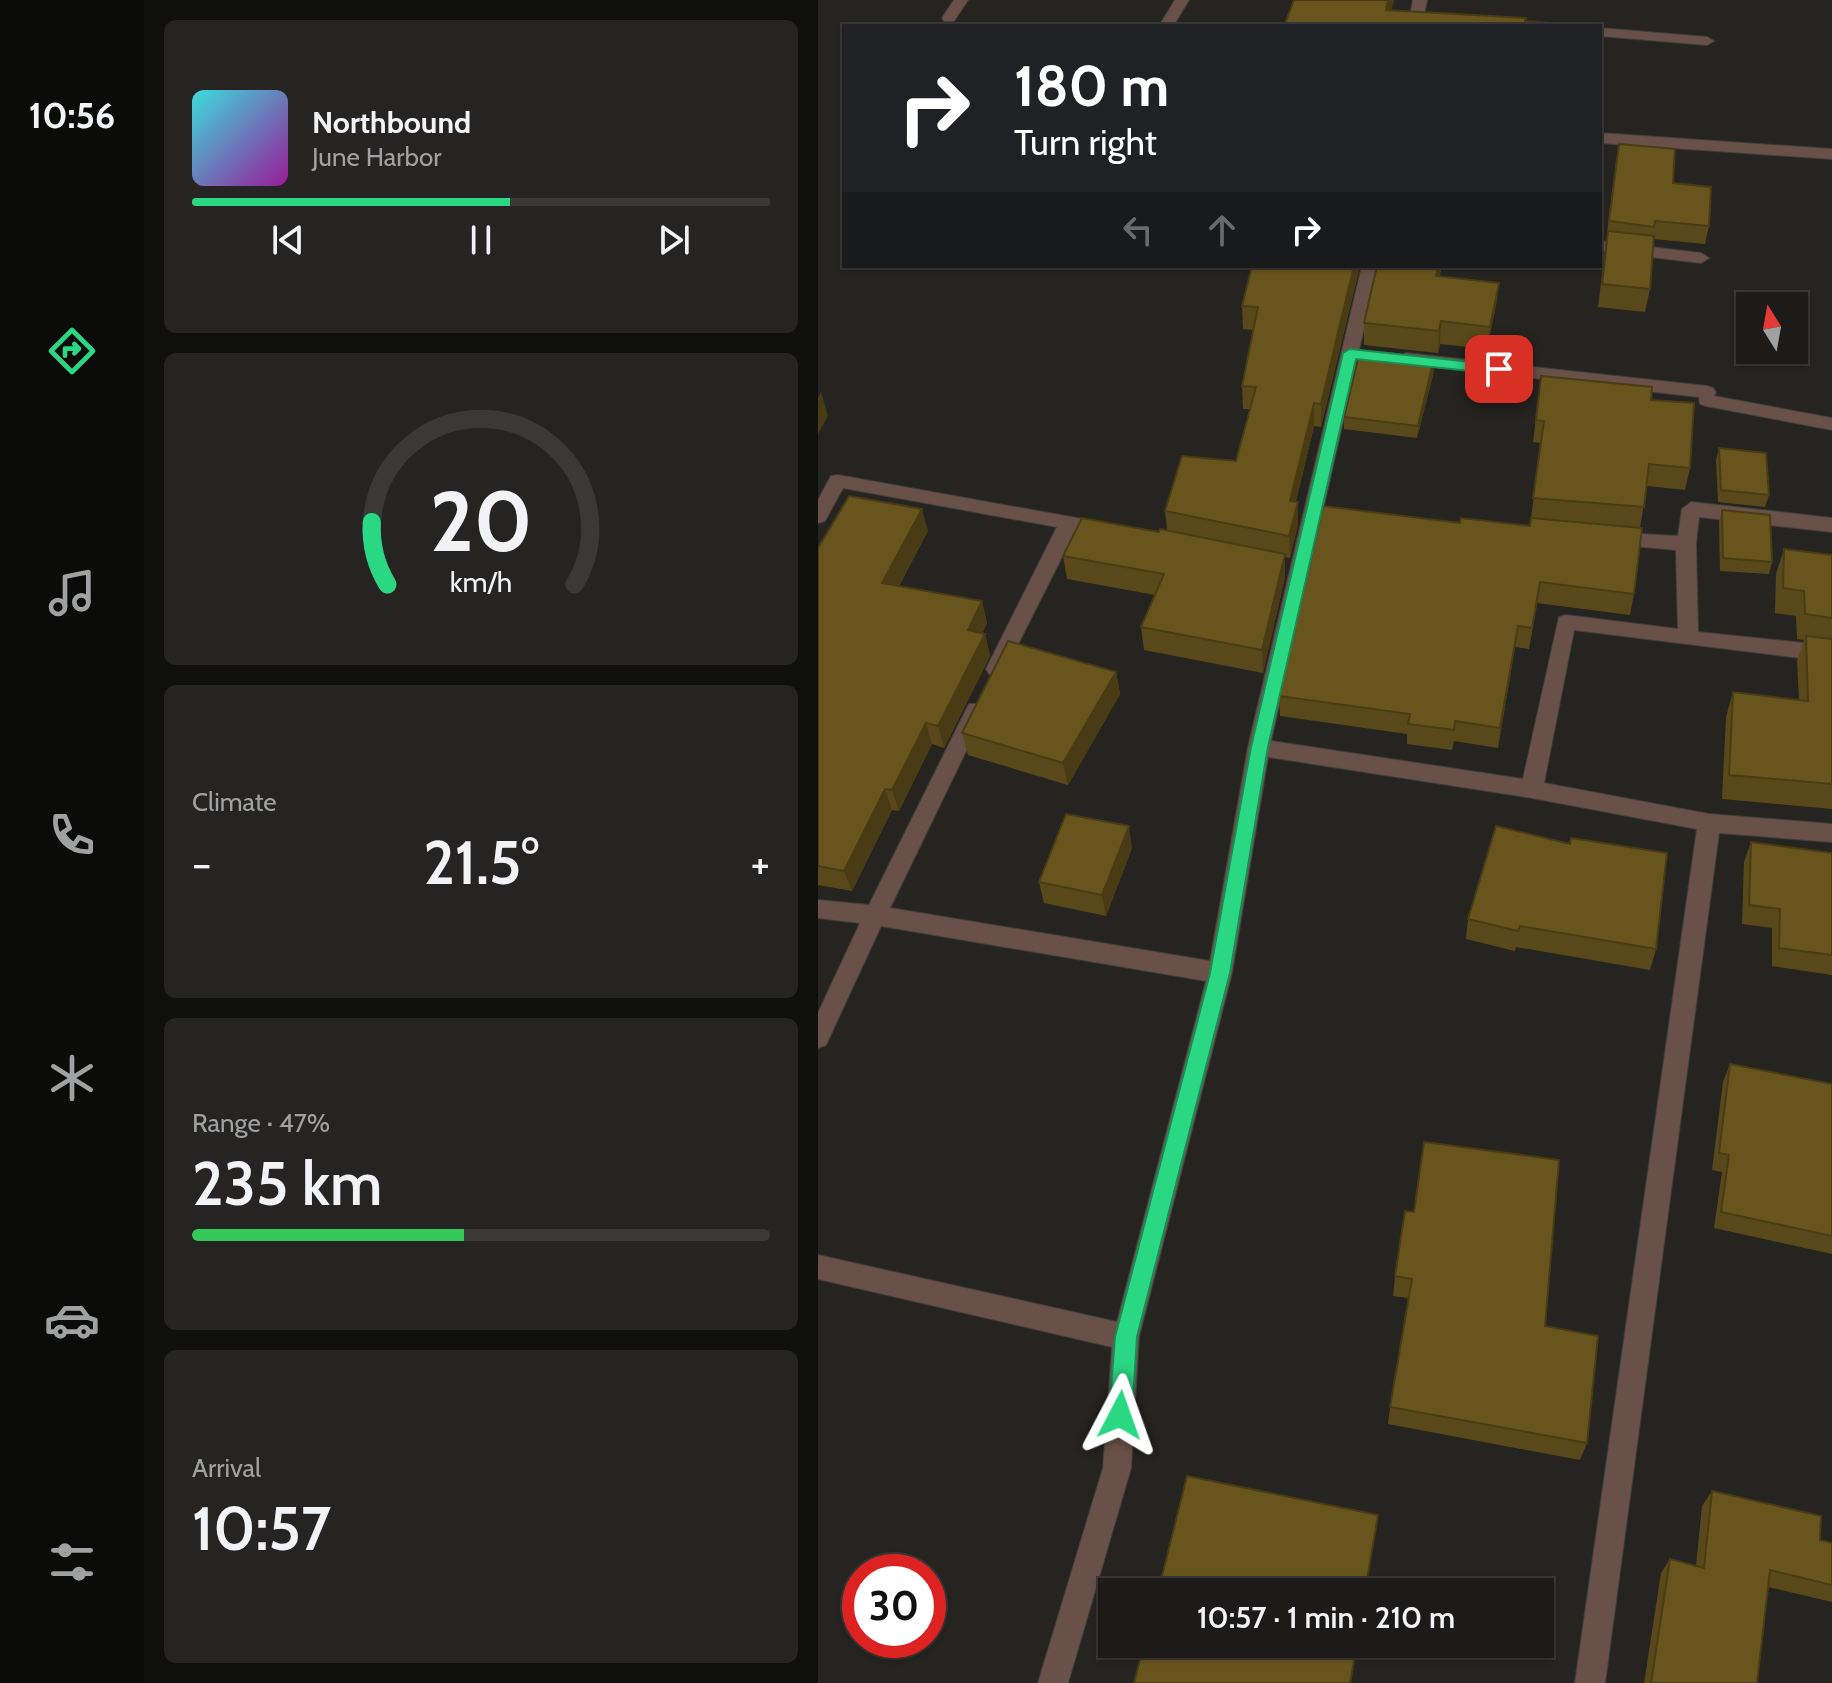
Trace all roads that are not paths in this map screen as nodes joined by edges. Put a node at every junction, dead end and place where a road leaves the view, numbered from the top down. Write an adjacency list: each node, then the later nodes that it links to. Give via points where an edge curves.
1 (961, 0): 4 (street)
2 (1182, 0): 6 (street)
3 (1420, 0): 5 (street)
4 (949, 18)
5 (1421, 20)
6 (1167, 24)
7 (1602, 32): 8 (street)
8 (1707, 41)
9 (1602, 138): 10 (street)
10 (1832, 154)
11 (1602, 246): 12 (street)
12 (1701, 258)
13 (1370, 268): 14 (street)
14 (1366, 355): 15 (street, via 1707,396); 24 (street, via 1322,510 1293,569)
15 (1832, 424)
16 (818, 516): 17 (street, via 838,481)
17 (1069, 523): 19 (street); 29 (street)
18 (1832, 525): 21 (street, via 1691,509)
19 (1100, 529)
20 (1593, 535): 21 (street)
21 (1686, 544): 22 (street)
22 (1688, 638): 23 (street); 25 (street, via 1566,622)
23 (1832, 654)
24 (1259, 747): 25 (street); 30 (street)
25 (1532, 789): 26 (street)
26 (1709, 823): 27 (street); 35 (street)
27 (1832, 833)
28 (818, 909): 29 (street)
29 (875, 915): 30 (street); 31 (street)
30 (1220, 973): 33 (street)
31 (818, 1038)
32 (818, 1267): 33 (street)
33 (1126, 1337): 34 (street, via 1117,1468)
34 (1053, 1683)
35 (1590, 1683)

